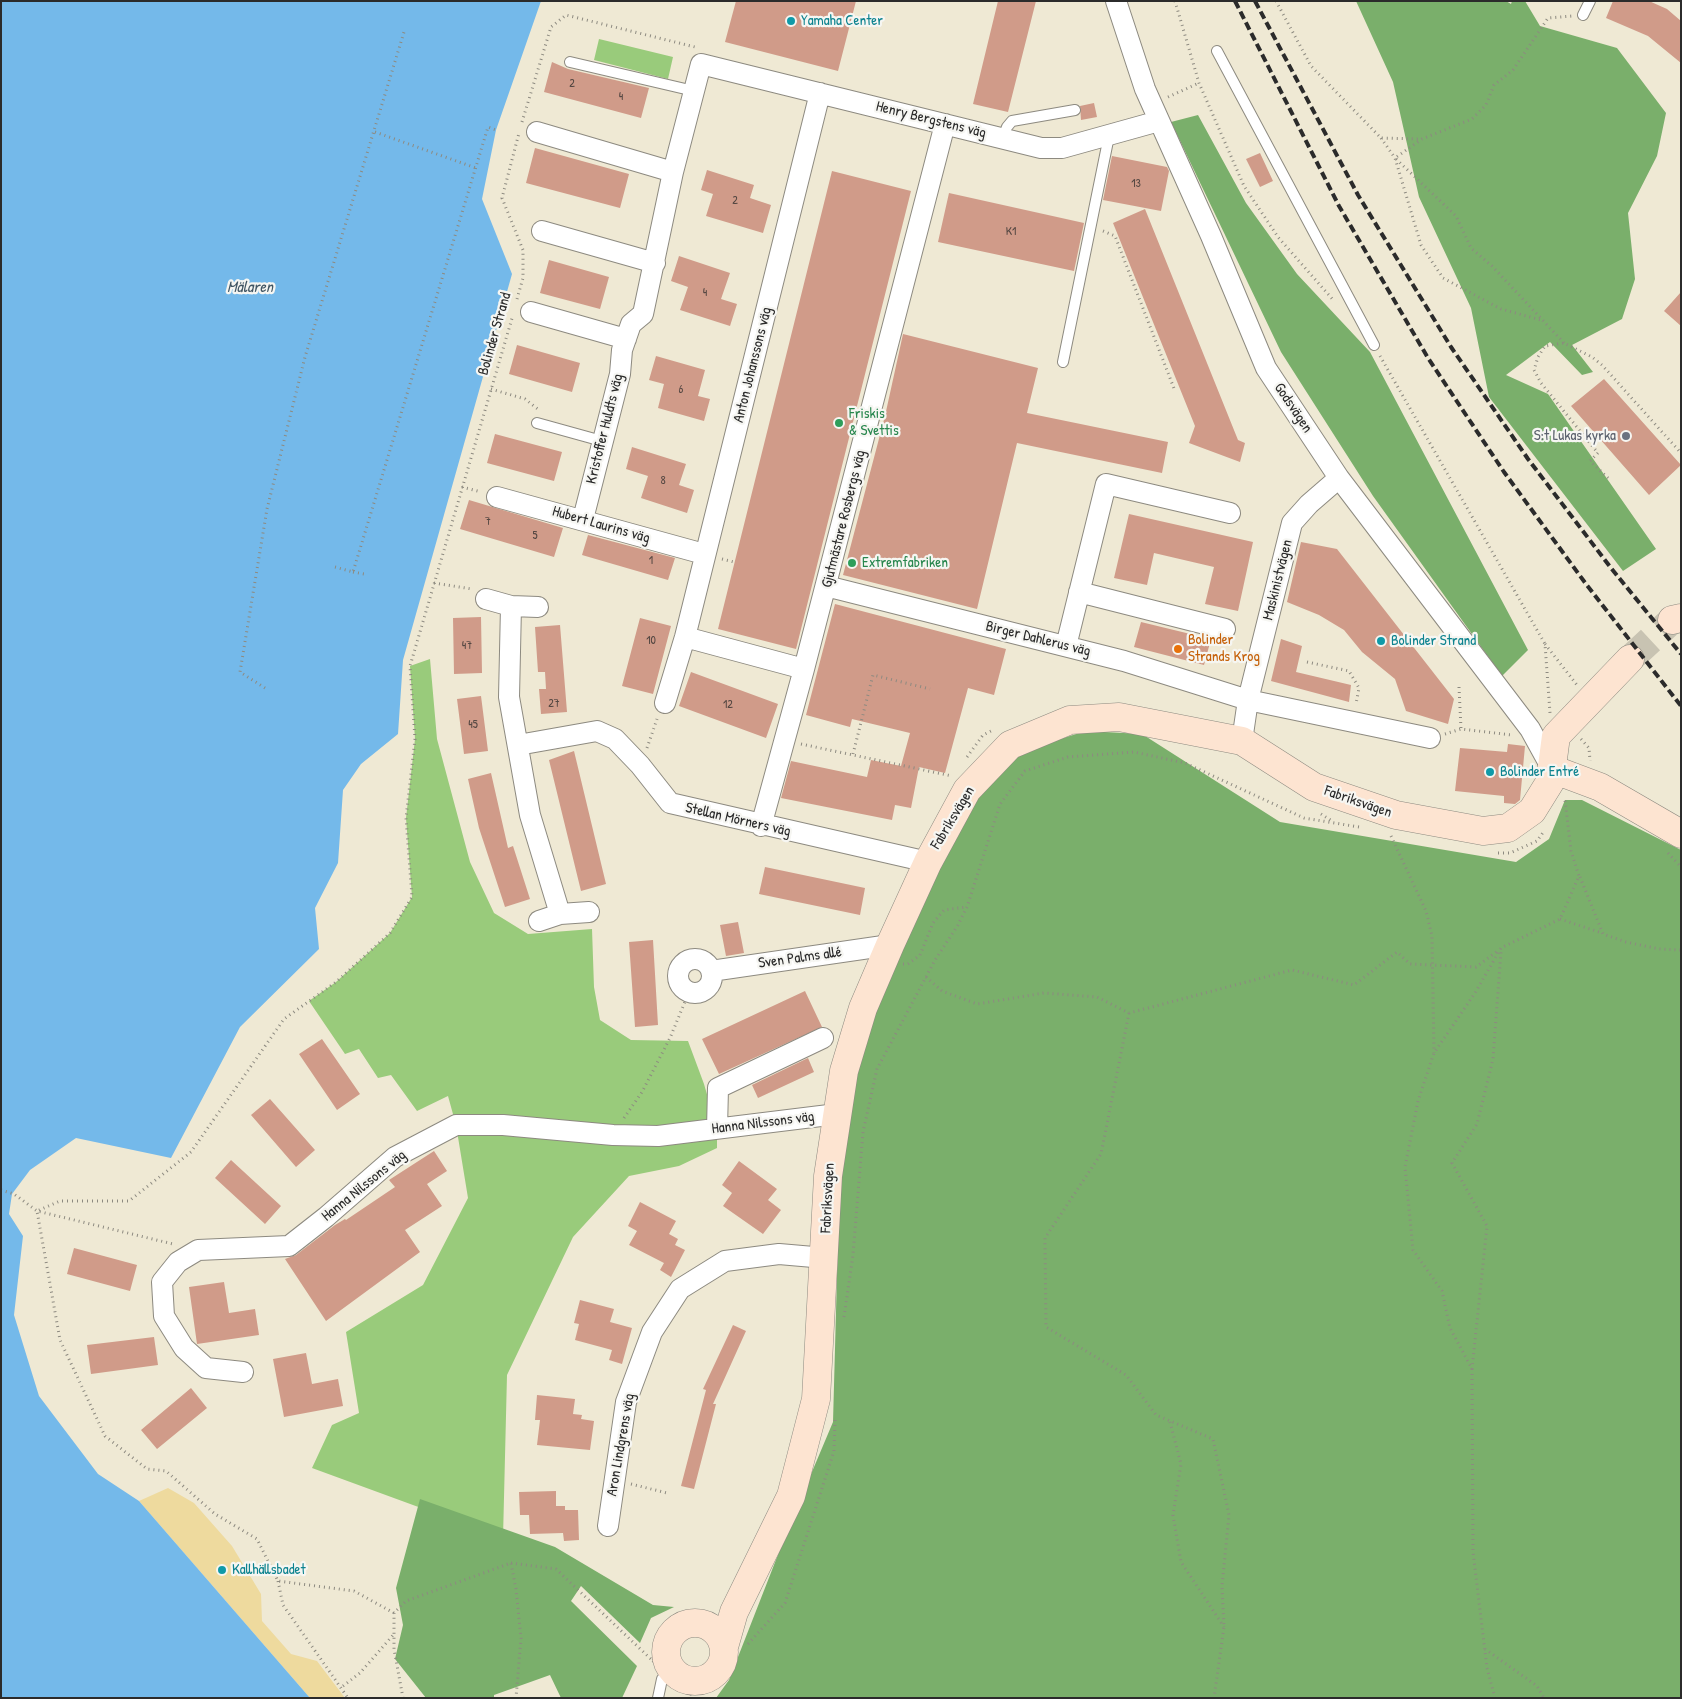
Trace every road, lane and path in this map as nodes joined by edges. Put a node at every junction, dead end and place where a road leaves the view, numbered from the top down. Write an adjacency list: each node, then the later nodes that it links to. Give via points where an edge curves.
1 (1116, 1): 16 (street, Godsvägen)
2 (1175, 1): 11 (path)
3 (1276, 1): 23 (path, via 1311,66)
4 (1590, 1): 5 (lane)
5 (1583, 15): 24 (path, via 1548,18 1513,70 1494,85 1486,105 1472,119)
6 (404, 32): 19 (path)
7 (685, 44): 38 (path, Bolinder Strand, via 566,15 550,27 502,198 523,250 524,278)
8 (1217, 50): 36 (lane)
9 (570, 62): 12 (lane)
10 (702, 64): 12 (street, Kristoffer Huldts väg); 14 (street, Henry Bergstens väg)
11 (1199, 83): 13 (path, via 1166,98); 31 (path, via 1244,186 1278,238)
12 (694, 91): 27 (street, Kristoffer Huldts väg)
13 (1163, 91)
14 (820, 93): 17 (street, Henry Bergstens väg); 48 (street, Anton Johanssons väg)
15 (1075, 110): 22 (lane, via 1012,120)
16 (1159, 121): 21 (street, Henry Bergstens väg); 43 (street, Godsvägen, via 1266,368)
17 (945, 124): 22 (street, Henry Bergstens väg); 52 (street, Gjutmästare Rosbergs väg)
18 (496, 130): 26 (path, via 488,127)
19 (375, 132): 26 (path); 66 (path, via 305,357 267,509 240,672)
20 (537, 132): 27 (street)
21 (1109, 136): 22 (street, Henry Bergstens väg, via 1062,148 1041,148); 28 (lane)
22 (1003, 138)
23 (1381, 138): 24 (path); 25 (path)
24 (1422, 139): 25 (path)
25 (1395, 158): 33 (path, via 1456,216 1471,248); 33 (path, via 1421,245 1443,278 1501,309)
26 (476, 168): 50 (path)
27 (673, 172): 30 (street, Kristoffer Huldts väg)
28 (1090, 226): 37 (lane); 39 (path, via 1115,236)
29 (542, 231): 30 (street)
30 (655, 264): 34 (street, Kristoffer Huldts väg, via 643,314 631,324)
31 (1335, 302)
32 (531, 312): 34 (street)
33 (1542, 320): 35 (path)
34 (626, 339): 41 (street, Kristoffer Huldts väg)
35 (1564, 343): 42 (path, via 1602,365); 44 (path, via 1545,346 1534,370 1598,453 1590,460)
36 (1374, 345): 59 (path)
37 (1063, 362)
38 (491, 389): 40 (path, via 526,399 539,409); 112 (path, Bolinder Strand, via 410,666 415,739 406,818 412,897 390,933 336,982 284,1019 191,1152 129,1201 60,1201)
39 (1176, 391)
40 (537, 423): 41 (lane)
41 (602, 441): 47 (street, Kristoffer Huldts väg)
42 (1681, 453)
43 (1339, 478): 68 (street, Maskinistvägen, via 1292,523); 79 (street, Godsvägen, via 1530,729)
44 (1608, 478)
45 (497, 497): 47 (street, Hubert Laurins väg)
46 (1230, 513): 53 (street, via 1106,484)
47 (583, 519): 48 (street, Hubert Laurins väg)
48 (704, 554): 58 (street, Anton Johanssons väg)
49 (335, 567): 50 (path)
50 (353, 572): 51 (path)
51 (364, 574)
52 (826, 586): 60 (street, Birger Dahlerus väg); 63 (street, Gjutmästare Rosbergs väg)
53 (1079, 592): 57 (street); 60 (street)
54 (486, 599): 55 (street)
55 (511, 606): 56 (street); 77 (street, via 509,698)
56 (538, 607)
57 (1224, 629)
58 (685, 637): 63 (street); 70 (street, Anton Johanssons väg)
59 (1545, 644): 64 (path); 71 (path)
60 (1066, 646): 68 (street, Birger Dahlerus väg)
61 (1630, 658): 79 (street, Fabriksvägen, via 1556,736)
62 (1307, 662): 69 (path, via 1349,671 1359,688)
63 (804, 669): 75 (street, Gjutmästare Rosbergs väg)
64 (1578, 686)
65 (1459, 687): 73 (path, via 1461,729)
66 (265, 688)
67 (930, 689): 78 (path, via 873,675)
68 (1248, 700): 74 (street, Birger Dahlerus väg); 76 (street)
69 (1356, 701)
70 (661, 711): 72 (path)
71 (1550, 715)
72 (652, 735)
73 (1513, 735)
74 (1430, 738)
75 (785, 740): 78 (path); 83 (street, Gjutmästare Rosbergs väg)
76 (1242, 741): 79 (street, Fabriksvägen, via 1314,787 1396,815 1483,831 1508,828 1532,811 1550,782); 90 (street, Fabriksvägen, via 1120,717 1070,720 1010,745 967,790)
77 (518, 745): 83 (street, Stellan Mörners väg, via 597,731 615,739 670,803); 94 (street, via 530,815)
78 (853, 754): 80 (path)
79 (1552, 769): 86 (street, via 1600,787)
80 (952, 776)
81 (1560, 808): 91 (path, via 1565,800 1571,851)
82 (1548, 824): 89 (path, via 1537,840 1510,853)
83 (761, 826): 90 (street, Stellan Mörners väg)
84 (1366, 828): 92 (path, via 1304,818 1185,763 1134,752 1068,757 1025,771 1000,804)
85 (1382, 833): 87 (path)
86 (1681, 834)
87 (1390, 835): 88 (path); 101 (path, via 1426,911 1432,936)
88 (1399, 837)
89 (1494, 852)
90 (928, 862): 100 (street, Fabriksvägen)
91 (1580, 876): 95 (path); 97 (path)
92 (967, 907): 100 (path, via 944,910 932,923 920,955 908,964); 103 (path)
93 (589, 912): 94 (street)
94 (560, 914): 96 (street)
95 (1560, 919): 97 (path); 98 (path)
96 (539, 921)
97 (1603, 934): 99 (path, via 1658,949)
98 (1501, 948): 101 (path, via 1476,967); 107 (path); 116 (path, via 1493,1059 1477,1124 1452,1163 1486,1226)
99 (1681, 950)
100 (886, 953): 102 (street, Sven Palms allé); 108 (street, Fabriksvägen, via 860,1017 844,1071)
101 (1432, 965): 105 (path, via 1410,964 1397,952 1354,985 1292,970); 107 (path)
102 (711, 971): 104 (street, via 711,982 706,989); 104 (street, via 699,960 685,963 678,978 683,988)
103 (926, 977): 105 (path, via 942,991 977,1004 1044,993 1097,996); 115 (path, via 878,1069 863,1132 853,1256)
104 (690, 992): 110 (path, via 642,1092)
105 (1129, 1013): 119 (path, via 1101,1154 1045,1238 1046,1327 1126,1375 1156,1415)
106 (823, 1038): 109 (street, via 718,1088)
107 (1434, 1053): 116 (path, via 1418,1101 1405,1168 1413,1250 1442,1291 1450,1328)
108 (837, 1114): 109 (street, Hanna Nilssons väg); 114 (street, Fabriksvägen, via 828,1176)
109 (717, 1129): 110 (street, Hanna Nilssons väg, via 658,1136)
110 (613, 1135): 113 (street, Hanna Nilssons väg, via 503,1125 456,1125 395,1157 289,1246)
111 (1, 1190): 112 (path, via 14,1194)
112 (37, 1211): 113 (path); 124 (path, via 60,1340 105,1436 147,1469 166,1472 215,1514 256,1539)
113 (198, 1250): 117 (street, Hanna Nilssons väg, via 178,1262 162,1282 164,1316 184,1348 206,1368)
114 (825, 1258): 122 (street, Aron Lindgrens väg, via 779,1254 724,1261 680,1289 652,1332 626,1402); 125 (street, Fabriksvägen, via 816,1399 791,1496)
115 (844, 1320)
116 (1472, 1370): 130 (path, via 1473,1552)
117 (243, 1372)
118 (835, 1413): 131 (path, via 834,1451 785,1603)
119 (1170, 1421): 128 (path, via 1181,1464 1173,1515 1181,1562); 128 (path, via 1213,1438 1229,1515 1222,1586)
120 (627, 1483): 121 (path)
121 (667, 1493)
122 (608, 1526)
123 (511, 1563): 126 (path, via 406,1601); 127 (path, via 556,1569 653,1661 662,1632 674,1618); 136 (path, via 521,1638)
124 (278, 1581): 126 (path, via 354,1591); 133 (path, via 284,1605)
125 (734, 1612): 127 (street); 131 (street, Fabriksvägen)
126 (394, 1613): 129 (path)
127 (691, 1619): 131 (street, via 714,1630); 132 (street, via 670,1638 667,1648 667,1658)
128 (1224, 1627): 138 (path)
129 (395, 1633): 133 (path, via 360,1673); 135 (path, via 394,1649)
130 (1485, 1648): 139 (path); 140 (path, via 1537,1686)
131 (734, 1653): 132 (street, Fabriksvägen, via 712,1676); 132 (path, via 722,1679 703,1690)
132 (681, 1684): 137 (lane)
133 (342, 1686): 134 (path)
134 (348, 1698)
135 (403, 1698)
136 (516, 1698)
137 (658, 1698)
138 (1214, 1698)
139 (1496, 1698)
140 (1544, 1698)

